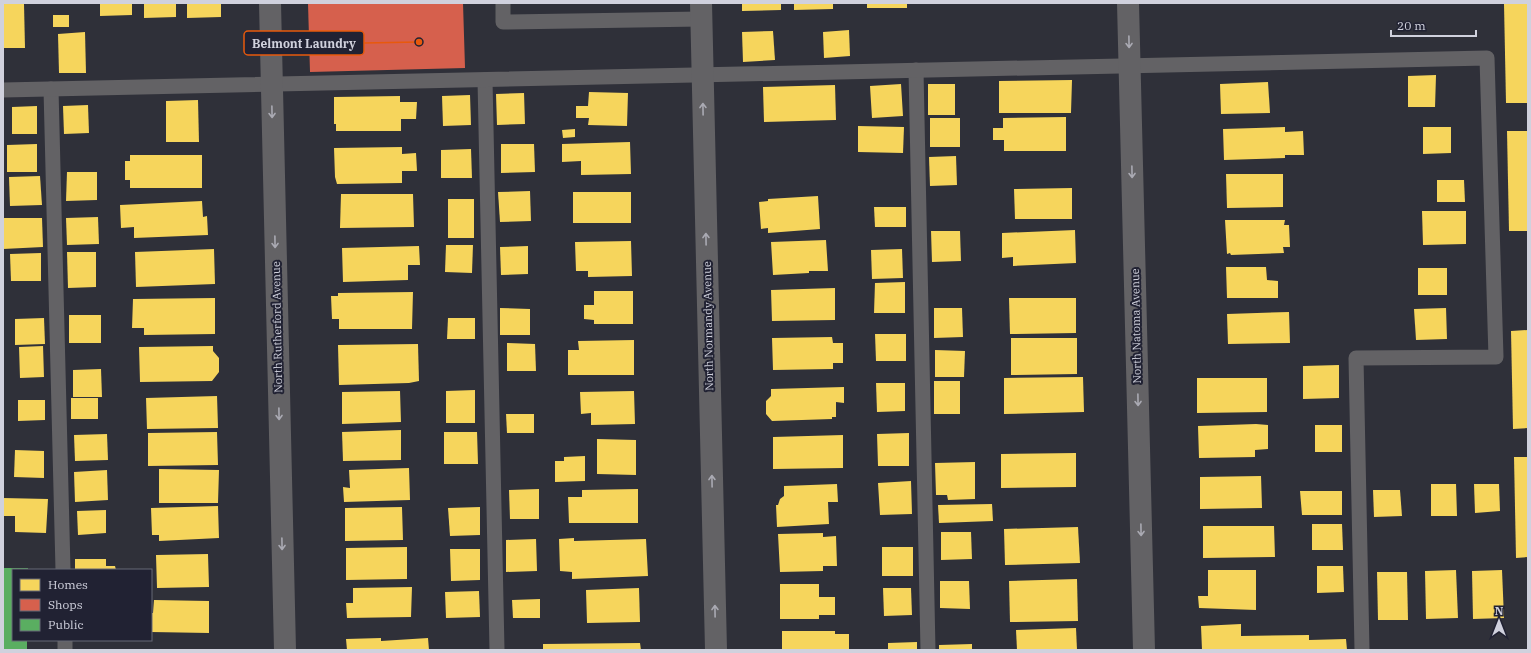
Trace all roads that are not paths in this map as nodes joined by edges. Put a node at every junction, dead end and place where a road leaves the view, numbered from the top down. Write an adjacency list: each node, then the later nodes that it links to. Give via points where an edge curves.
1 (270, 3): 9 (street, North Rutherford Avenue)
2 (503, 3): 4 (lane, via 503,22)
3 (1128, 3): 5 (street, North Natoma Avenue, one-way to 5)
4 (701, 11): 7 (street, North Normandy Avenue)
5 (1130, 66): 6 (lane); 17 (street, North Natoma Avenue, one-way to 17); 18 (lane, via 1487,58 1496,357 1356,358)
6 (916, 70): 7 (lane); 16 (lane)
7 (702, 75): 8 (lane); 15 (street, North Normandy Avenue, one-way to 7)
8 (485, 80): 9 (lane); 14 (lane)
9 (272, 84): 10 (lane); 13 (street, North Rutherford Avenue, one-way to 13)
10 (51, 89): 11 (lane); 12 (lane)
11 (3, 90)
12 (63, 569)
13 (285, 650)
14 (497, 650)
15 (716, 650)
16 (928, 650)
17 (1144, 650)
18 (1362, 650)

